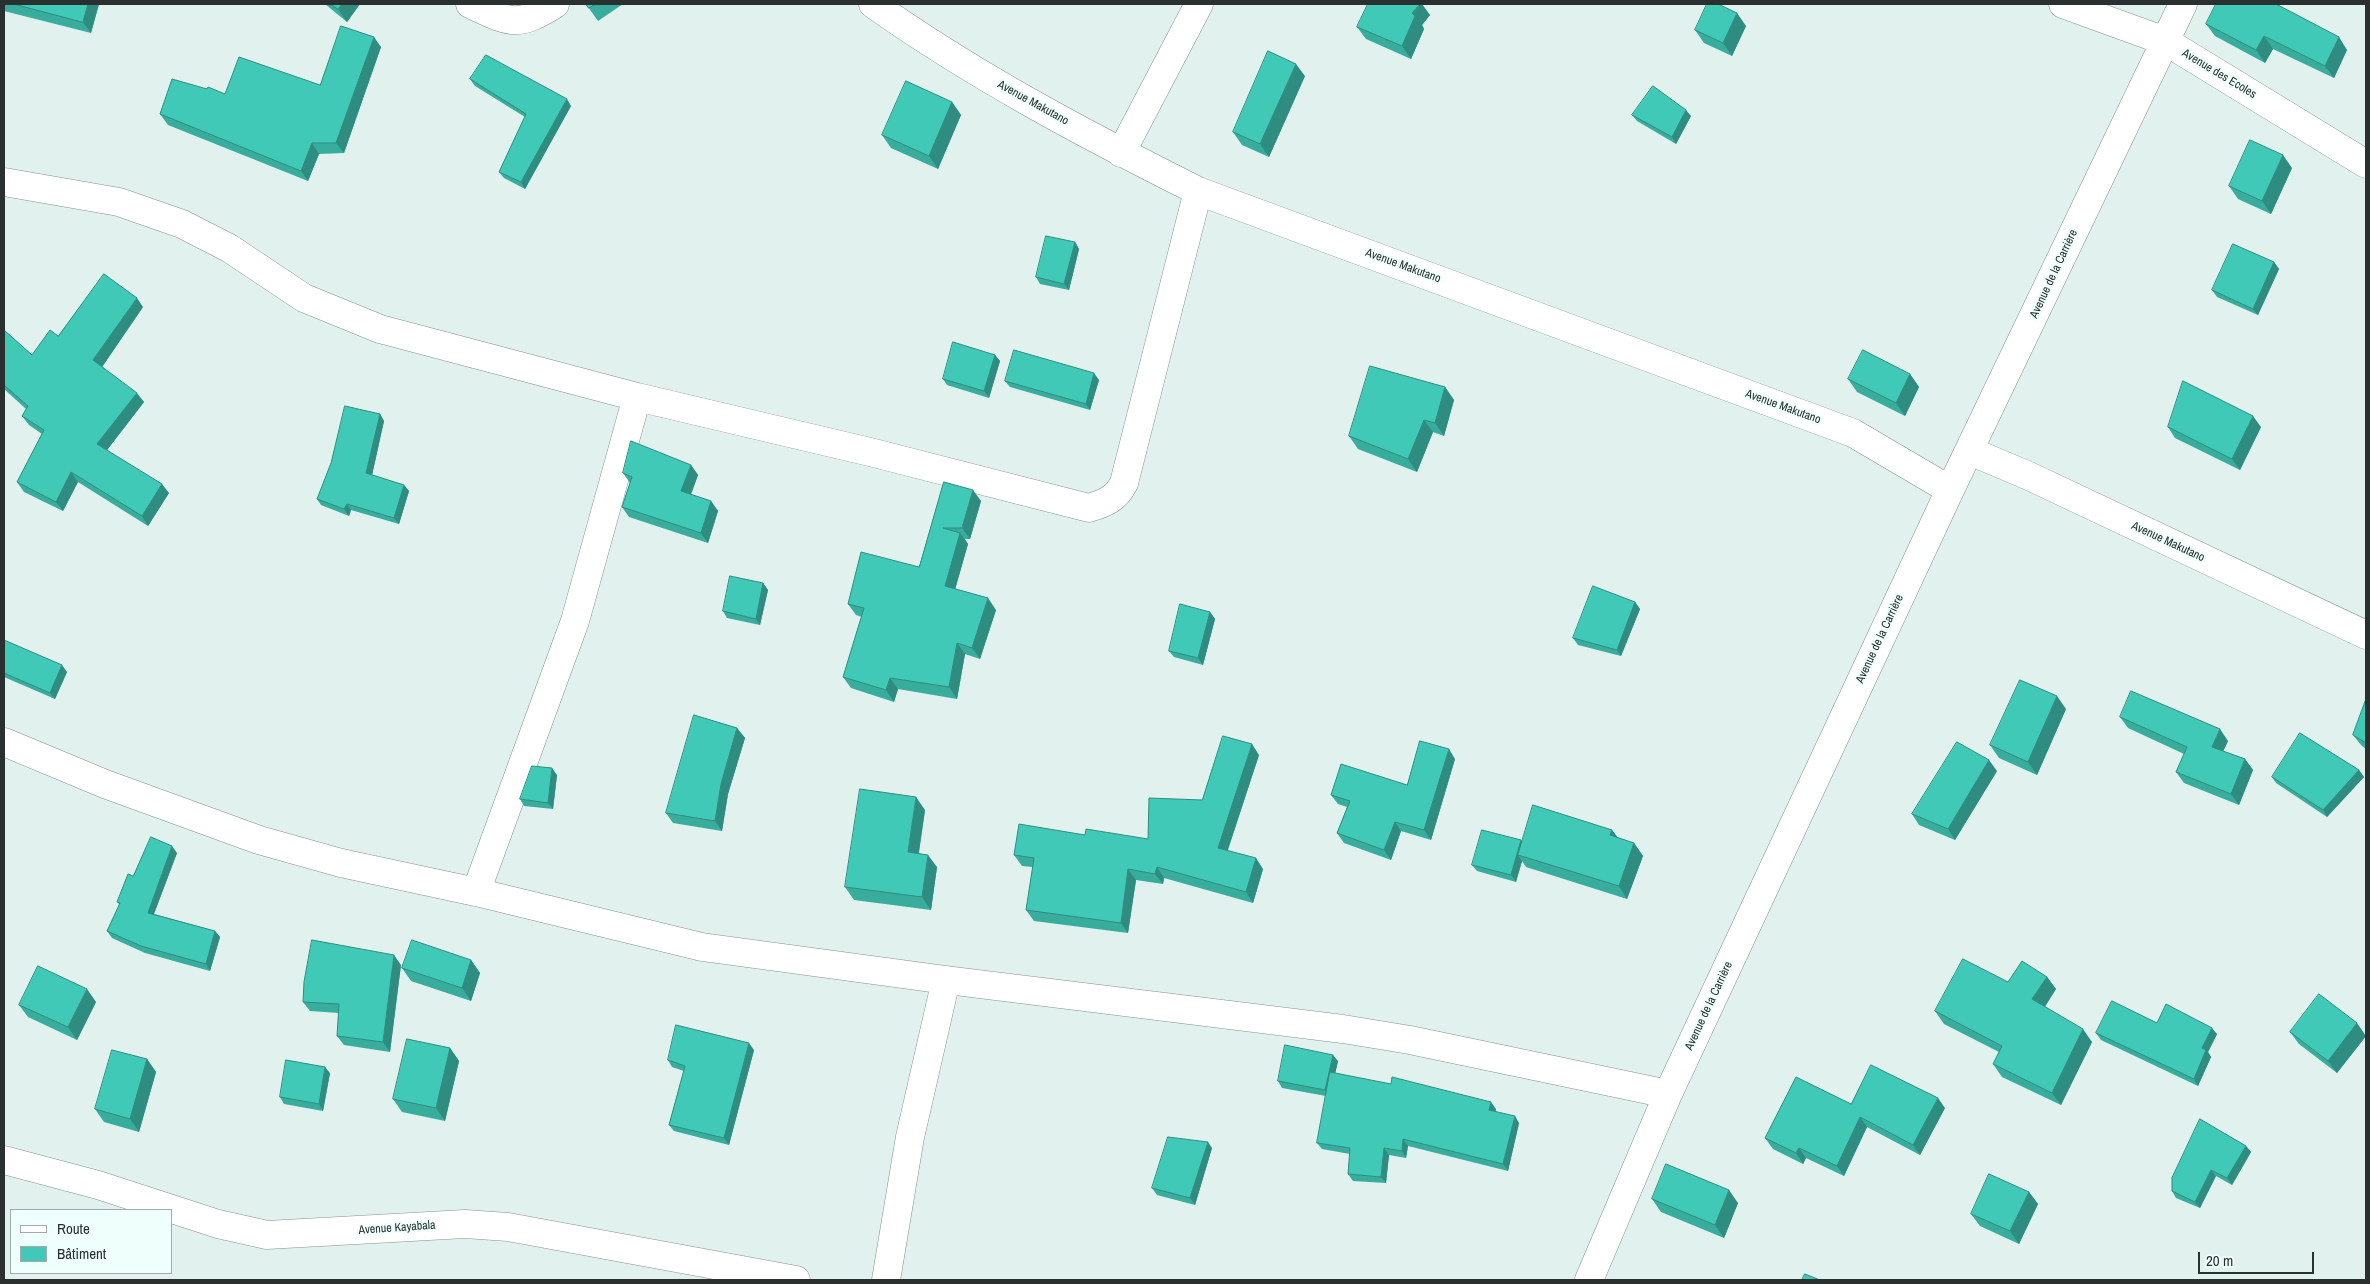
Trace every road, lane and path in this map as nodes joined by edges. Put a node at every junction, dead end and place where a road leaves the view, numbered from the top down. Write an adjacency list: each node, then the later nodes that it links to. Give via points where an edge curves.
1 (470, 4): 2 (street, via 498,18 521,22)
2 (556, 4)
3 (873, 4): 8 (street, Avenue Makutano, via 988,78)
4 (1199, 4): 8 (street)
5 (2063, 4): 7 (street, Avenue des Ecoles)
6 (2183, 4): 7 (street, Avenue de la Carrière)
7 (2165, 41): 9 (street, Avenue des Ecoles); 13 (street, Avenue de la Carrière)
8 (1121, 153): 11 (street, Avenue Makutano)
9 (2366, 164)
10 (4, 182): 12 (street, via 119,202 182,224 229,248 304,298 380,329)
11 (1198, 191): 12 (street, via 1124,483 1107,502 1088,508); 14 (street, Avenue Makutano, via 1853,433)
12 (637, 397): 17 (street, via 575,621)
13 (1970, 451): 14 (street, Avenue de la Carrière); 15 (street, Avenue Makutano)
14 (1950, 490): 19 (street, Avenue de la Carrière)
15 (2366, 634)
16 (4, 742): 17 (street, via 105,784 260,840 341,863)
17 (476, 892): 18 (street, via 702,947)
18 (946, 980): 19 (street, via 1343,1029); 24 (street, via 910,1137)
19 (1668, 1094): 25 (street, Avenue de la Carrière)
20 (4, 1160): 22 (street, Avenue Kayabala)
21 (172, 1209): 23 (street, Avenue Kayabala, via 267,1235 464,1224 508,1227)
22 (172, 1209)
23 (796, 1280)
24 (886, 1280)
25 (1589, 1280)

